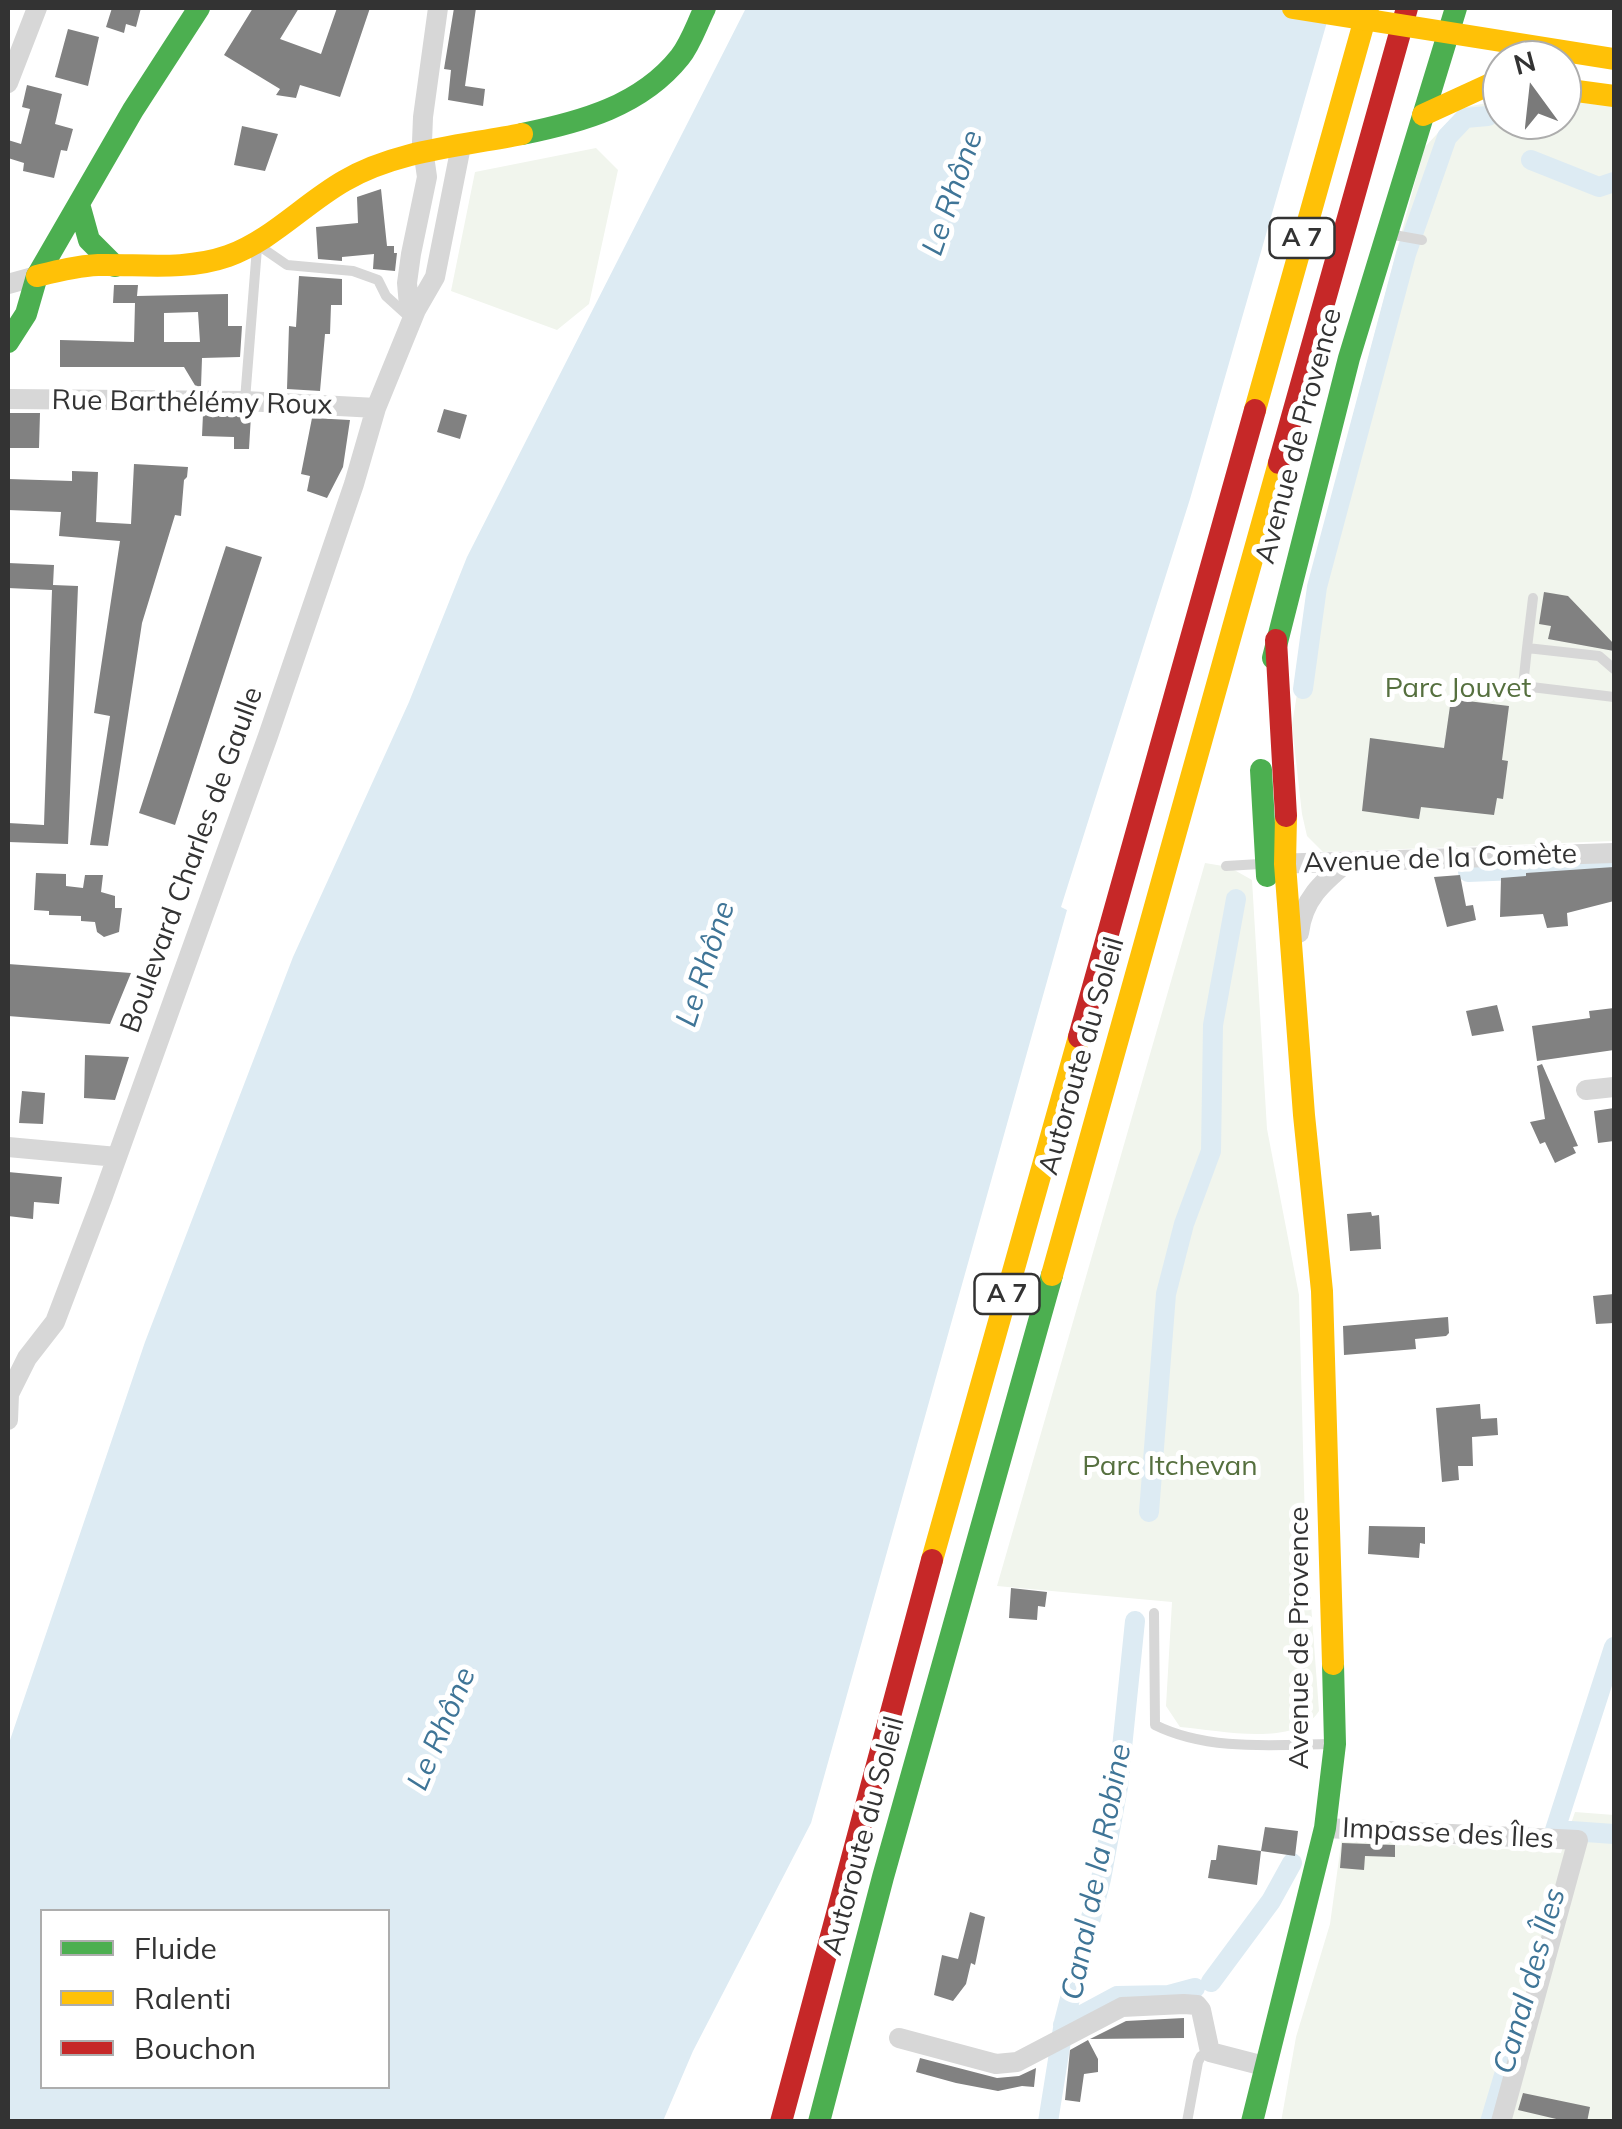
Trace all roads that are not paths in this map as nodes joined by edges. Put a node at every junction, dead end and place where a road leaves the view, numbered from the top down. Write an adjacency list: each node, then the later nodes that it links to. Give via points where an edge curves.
1 (37, 8): 12 (street)
2 (198, 8): 20 (main road)
3 (438, 8): 19 (street, Boulevard Charles de Gaulle)
4 (705, 8): 18 (main road, via 688,49 633,98 583,122)
5 (1292, 8): 10 (main road, bridge)
6 (1368, 8): 55 (main road, Autoroute du Soleil / A 7)
7 (1404, 8): 9 (main road); 56 (main road, Autoroute du Soleil / A 7)
8 (1456, 8): 11 (main road, Avenue de Provence)
9 (1614, 43)
10 (1614, 59)
11 (1435, 75): 13 (main road); 17 (main road, Avenue de Provence)
12 (9, 77)
13 (1482, 80)
14 (1482, 89): 17 (main road)
15 (1582, 92): 16 (main road)
16 (1614, 96)
17 (1423, 115): 21 (main road, Avenue de Provence)
18 (461, 146): 19 (main road); 28 (street, Boulevard Charles de Gaulle, via 440,261)
19 (424, 153): 23 (main road, via 346,180); 28 (street, Boulevard Charles de Gaulle, via 428,177 408,283)
20 (79, 204): 24 (main road, via 89,244); 25 (main road)
21 (1387, 233): 22 (lane); 39 (main road, Avenue de Provence, via 1276,640 1260,737)
22 (1422, 240)
23 (258, 245): 24 (main road, via 204,262); 28 (lane, via 287,265 378,280 386,296); 31 (lane)
24 (115, 266): 25 (main road)
25 (37, 276): 26 (street); 27 (main road); 29 (main road, via 26,314)
26 (8, 284)
27 (8, 303)
28 (414, 315): 32 (street, Boulevard Charles de Gaulle)
29 (8, 342)
30 (13, 399): 31 (street, Rue Barthélémy Roux)
31 (245, 402): 32 (street, Rue Barthélémy Roux)
32 (376, 408): 45 (street, Boulevard Charles de Gaulle)
33 (1533, 598): 34 (lane)
34 (1527, 648): 35 (lane, via 1599,656); 36 (lane, via 1524,686)
35 (1614, 670)
36 (1614, 696)
37 (1614, 853): 38 (street, Avenue de la Comète)
38 (1348, 862): 39 (street, Avenue de la Comète); 41 (street, Avenue de Provence, via 1304,905)
39 (1276, 864): 40 (lane); 41 (main road, Avenue de Provence); 46 (main road, Avenue de Provence, via 1287,1149)
40 (1226, 866)
41 (1294, 980): 46 (main road, Avenue de Provence)
42 (1614, 1087): 43 (street)
43 (1586, 1090)
44 (8, 1147): 45 (street)
45 (117, 1158): 47 (street, Boulevard Charles de Gaulle, via 55,1322)
46 (1320, 1264): 50 (main road, Avenue de Provence)
47 (8, 1394): 48 (street, Boulevard Charles de Gaulle)
48 (8, 1420)
49 (1154, 1613): 50 (lane, via 1156,1725 1180,1738)
50 (1335, 1744): 51 (main road, Avenue de Provence)
51 (1325, 1828): 54 (main road, Avenue de Provence); 59 (street, Impasse des Îles, via 1578,1840)
52 (898, 2038): 53 (street, via 996,2064 1018,2062 1113,2009 1184,2004 1201,2010)
53 (1210, 2052): 54 (street); 57 (lane, via 1198,2062)
54 (1264, 2066): 58 (main road, Avenue de Provence)
55 (780, 2122)
56 (819, 2122)
57 (1187, 2122)
58 (1252, 2122)
59 (1501, 2122)

